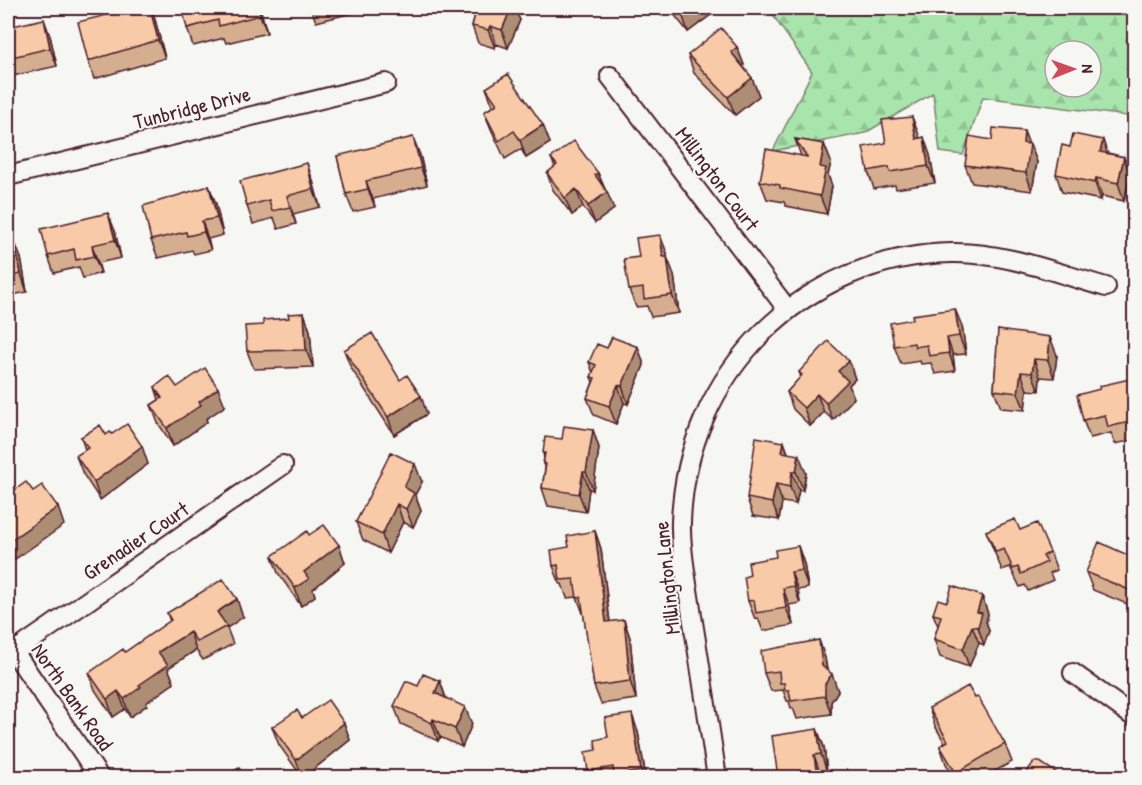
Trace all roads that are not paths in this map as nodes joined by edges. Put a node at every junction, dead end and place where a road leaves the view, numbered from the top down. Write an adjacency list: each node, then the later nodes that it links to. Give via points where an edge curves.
1 (610, 76): 5 (street, Millington Court)
2 (386, 83): 3 (street, Tunbridge Drive)
3 (8, 176)
4 (1106, 287): 5 (street, Millington Lane, via 1006,258 953,253 881,263 823,287)
5 (788, 310): 11 (street, Millington Lane, via 748,347 718,389 690,456 684,489 683,551)
6 (283, 465): 7 (street, Grenadier Court)
7 (11, 647): 10 (street, North Bank Road)
8 (1073, 673): 9 (street)
9 (1134, 717)
10 (100, 777)
11 (717, 777)

